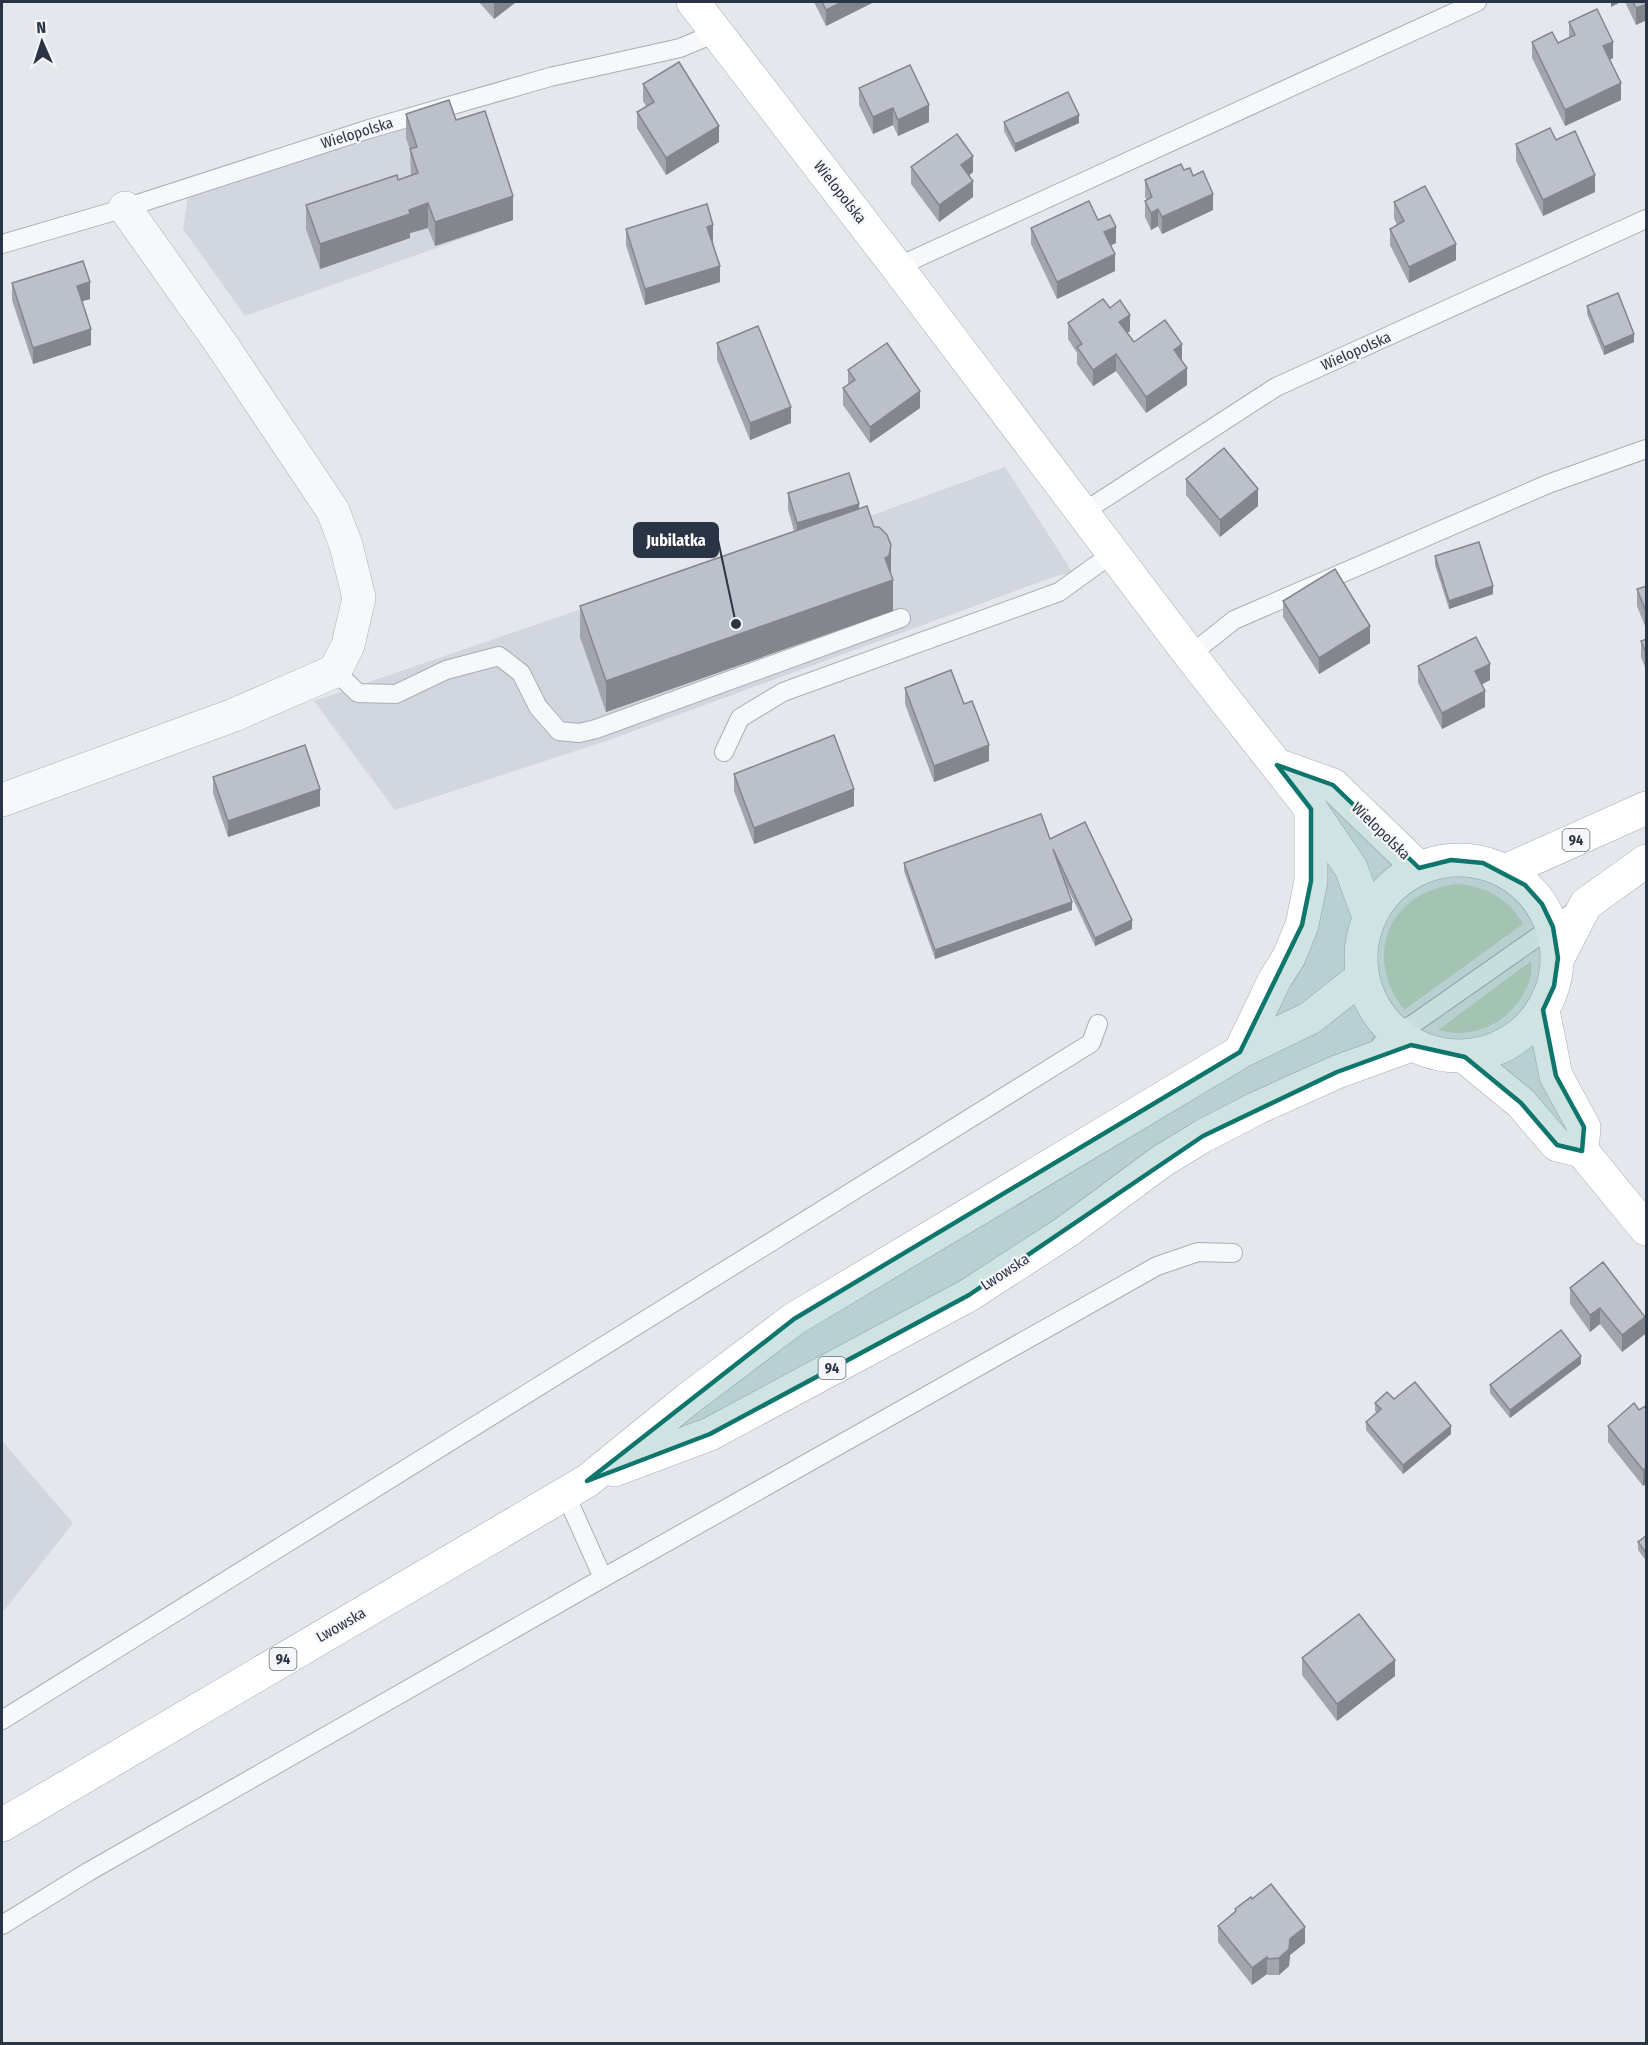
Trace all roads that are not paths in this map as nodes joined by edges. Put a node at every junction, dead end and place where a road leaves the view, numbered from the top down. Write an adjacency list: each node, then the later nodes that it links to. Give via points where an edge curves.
1 (693, 2): 3 (main road, Wielopolska)
2 (1477, 2): 7 (lane)
3 (716, 33): 4 (lane, Wielopolska, via 680,48 550,77 369,129); 7 (main road, Wielopolska)
4 (126, 208): 6 (lane, Wielopolska); 13 (street, via 333,511 359,598 348,645)
5 (1647, 219): 9 (lane, Wielopolska, via 1276,387)
6 (2, 244)
7 (897, 267): 9 (main road, Wielopolska)
8 (1647, 449): 12 (lane, via 1548,484 1234,620)
9 (1082, 513): 10 (main road, Wielopolska)
10 (1113, 553): 12 (main road, Wielopolska); 14 (lane, via 1059,592 783,692 740,718)
11 (902, 618): 13 (lane, via 579,733 559,731 537,707 521,674 499,656 446,670 396,694 358,693)
12 (1190, 655): 15 (main road, Wielopolska)
13 (335, 671): 16 (street, via 234,715)
14 (724, 752)
15 (1277, 765): 18 (main road, Wielopolska); 20 (main road, Wielopolska, via 1333,785)
16 (2, 800)
17 (1647, 808): 21 (main road, 94)
18 (1311, 809): 22 (main road, Wielopolska, via 1351,868); 28 (main road, via 1311,881 1302,925)
19 (1647, 861): 23 (main road, via 1586,904)
20 (1419, 868): 21 (main road, via 1451,860 1483,863); 22 (main road, via 1381,897)
21 (1505, 871): 23 (main road, via 1542,904)
22 (1369, 917): 24 (main road, via 1362,939)
23 (1555, 942): 25 (main road, via 1554,986); 27 (lane)
24 (1362, 977): 27 (main road, via 1377,1014); 28 (main road, Lwowska / 94, via 1310,1018)
25 (1544, 1010): 29 (main road, via 1529,1028 1503,1047); 30 (main road, via 1556,1076 1584,1127)
26 (1098, 1024): 35 (lane, via 1091,1043)
27 (1403, 1040): 29 (main road, via 1437,1055); 33 (main road, Lwowska / 94, via 1203,1136 969,1295 710,1434)
28 (1240, 1052): 33 (main road, Lwowska / 94, via 794,1319)
29 (1465, 1057): 30 (main road, via 1521,1103 1557,1145)
30 (1582, 1151): 31 (main road)
31 (1647, 1229)
32 (1233, 1253): 34 (lane, via 1198,1252 1157,1266)
33 (576, 1487): 34 (lane); 36 (main road, Lwowska / 94)
34 (603, 1578): 37 (lane, via 98,1866)
35 (2, 1720)
36 (2, 1825)
37 (2, 1925)

